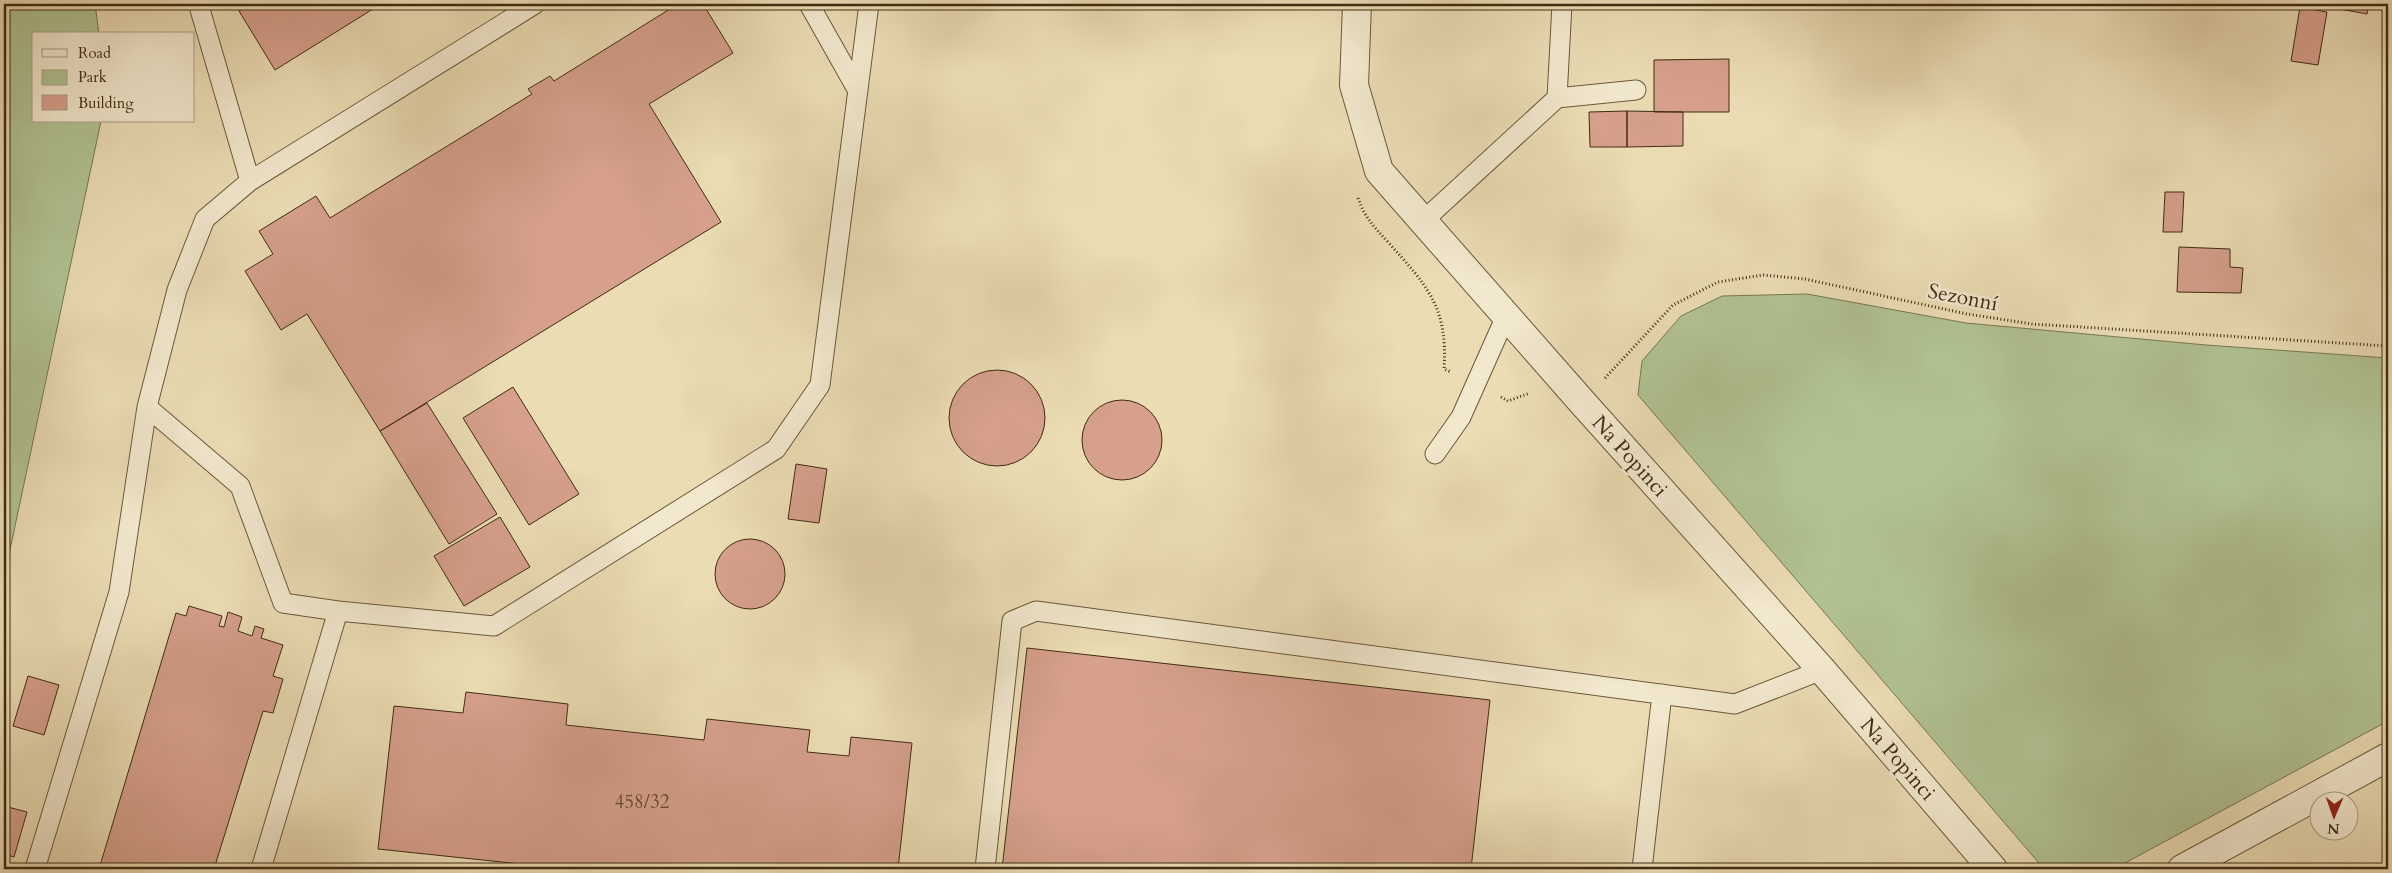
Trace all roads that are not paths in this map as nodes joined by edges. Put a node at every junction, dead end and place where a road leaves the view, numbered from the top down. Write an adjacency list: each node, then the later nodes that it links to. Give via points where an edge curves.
1 (203, 4): 10 (lane, via 199,6)
2 (535, 4): 10 (lane)
3 (809, 4): 8 (lane)
4 (869, 4): 8 (lane)
5 (1357, 4): 11 (street, Na Popinci, via 1354,85 1377,163 1380,171)
6 (1562, 4): 9 (lane)
7 (1636, 90): 9 (lane)
8 (858, 91): 15 (lane, via 820,385 776,449 494,626)
9 (1558, 98): 11 (lane)
10 (250, 181): 13 (lane, via 205,219 178,290)
11 (1423, 221): 12 (street, Na Popinci)
12 (1506, 316): 14 (lane, via 1461,417); 16 (street, Na Popinci)
13 (147, 406): 15 (lane, via 240,486 283,603); 19 (lane, via 119,592)
14 (1434, 454)
15 (338, 611): 20 (lane)
16 (1822, 670): 17 (lane, via 1735,704); 23 (street, Na Popinci)
17 (1662, 694): 21 (lane, via 1036,611 1012,621); 22 (lane)
18 (2388, 757): 24 (street)
19 (35, 869)
20 (261, 869)
21 (985, 869)
22 (1642, 869)
23 (1993, 869)
24 (2182, 869)

